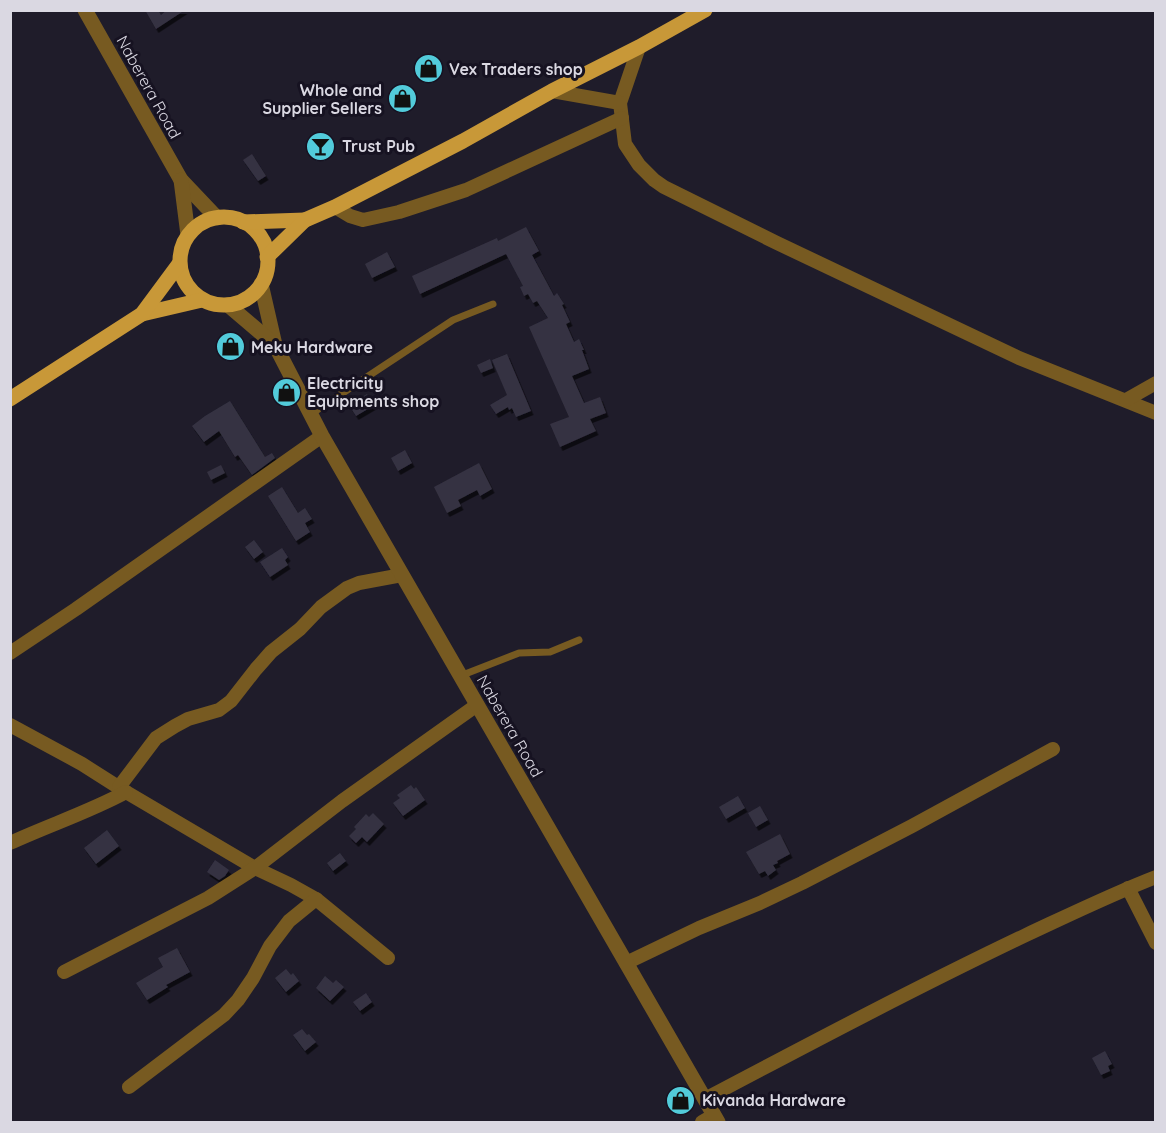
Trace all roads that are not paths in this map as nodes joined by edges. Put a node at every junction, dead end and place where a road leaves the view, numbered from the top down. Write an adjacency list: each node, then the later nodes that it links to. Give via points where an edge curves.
1 (86, 10): 7 (street, Naberera Road)
2 (705, 10): 3 (main road)
3 (639, 47): 4 (main road); 5 (street)
4 (552, 91): 5 (street); 8 (main road)
5 (620, 103): 6 (street)
6 (622, 118): 8 (street, via 466,190 410,208 363,220); 23 (street, via 632,156 664,187 1019,358)
7 (181, 180): 9 (street, Naberera Road); 12 (street, Naberera Road)
8 (335, 207): 10 (main road)
9 (217, 218): 11 (main road); 12 (main road)
10 (305, 220): 11 (main road); 13 (main road)
11 (243, 222): 13 (main road, via 264,243)
12 (188, 235): 14 (main road, via 181,249)
13 (267, 257): 15 (main road, via 267,271)
14 (180, 264): 16 (main road, via 183,279); 19 (main road)
15 (261, 284): 18 (main road, via 241,302); 20 (street, Naberera Road)
16 (202, 300): 18 (main road); 19 (main road)
17 (493, 304): 25 (lane, via 453,321)
18 (228, 305): 20 (street, Naberera Road)
19 (142, 314): 22 (main road)
20 (275, 345): 25 (street, Naberera Road)
21 (1155, 382): 23 (street)
22 (10, 399)
23 (1126, 400): 24 (street)
24 (1155, 413)
25 (311, 414): 26 (street, Naberera Road)
26 (322, 436): 27 (street, Naberera Road); 29 (street)
27 (402, 574): 30 (street, Naberera Road); 34 (street, via 359,583 321,607 272,652 231,701 156,738)
28 (579, 640): 30 (lane, via 550,652 519,653)
29 (10, 653)
30 (460, 676): 31 (street, Naberera Road)
31 (477, 705): 36 (street); 42 (street, Naberera Road)
32 (10, 724): 34 (street)
33 (1053, 749): 42 (street, via 802,883)
34 (122, 790): 35 (street, via 102,805); 36 (street)
35 (10, 843)
36 (255, 868): 39 (street); 43 (street, via 208,898)
37 (1155, 877): 38 (street)
38 (1128, 888): 40 (street); 45 (street, via 972,961)
39 (316, 899): 41 (street); 44 (street, via 289,921 224,1015)
40 (1155, 944)
41 (388, 958)
42 (626, 963): 45 (street, Naberera Road)
43 (64, 972)
44 (129, 1087)
45 (705, 1099): 46 (street, Naberera Road)
46 (711, 1120)

